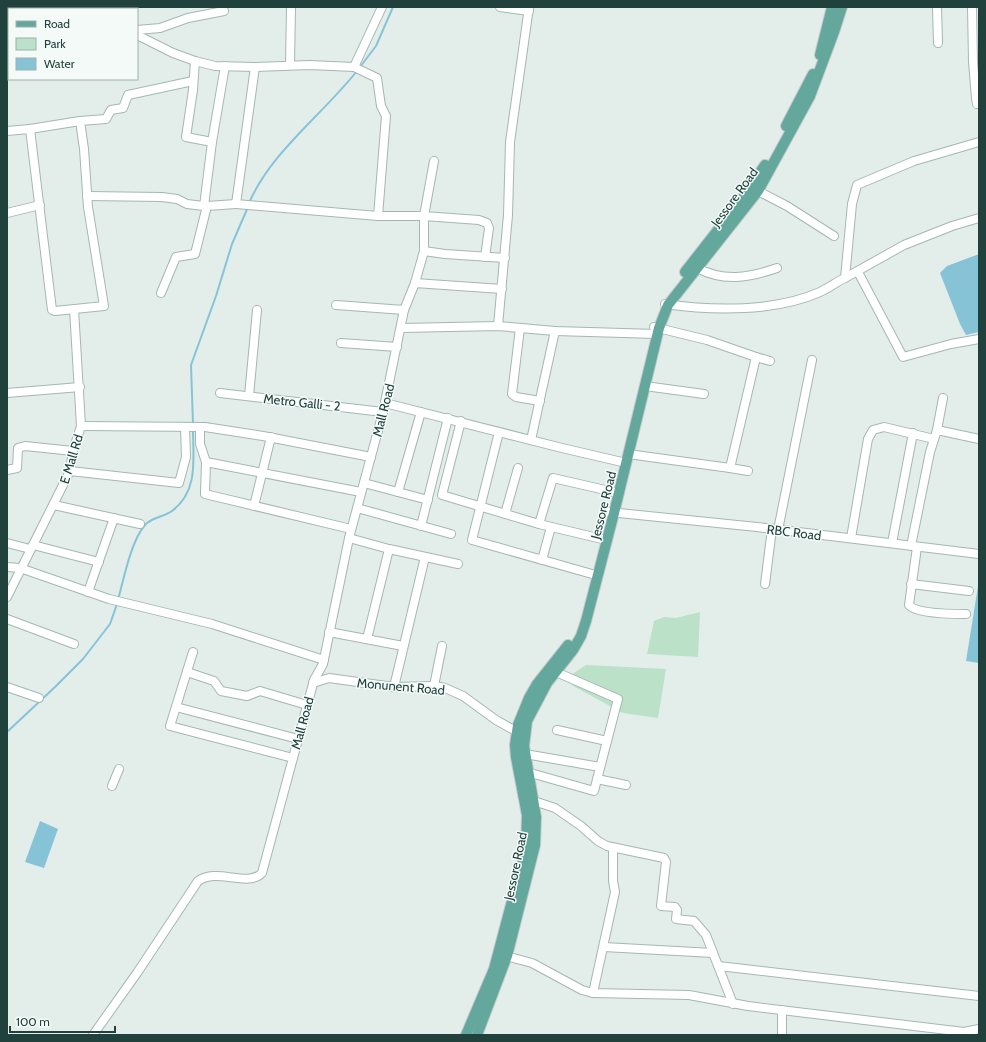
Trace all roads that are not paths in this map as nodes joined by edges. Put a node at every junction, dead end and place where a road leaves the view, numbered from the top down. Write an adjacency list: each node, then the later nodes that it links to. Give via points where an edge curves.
1 (292, 7): 16 (street)
2 (382, 7): 19 (street)
3 (500, 7): 9 (street)
4 (832, 7): 14 (main road, Jessore Road)
5 (836, 7): 14 (main road)
6 (842, 7): 14 (main road, Jessore Road)
7 (937, 7): 13 (street)
8 (972, 7): 22 (street, via 976,104)
9 (529, 9): 41 (street, via 510,142)
10 (224, 11): 11 (street, via 188,18 160,28)
11 (138, 30)
12 (138, 36): 15 (street, via 173,54)
13 (938, 43)
14 (826, 46): 20 (main road, Jessore Road)
15 (195, 62): 17 (street); 21 (street)
16 (290, 65): 18 (street); 19 (street)
17 (225, 66): 18 (street); 26 (street)
18 (255, 67): 31 (street)
19 (356, 68): 35 (street, via 374,75 378,81 379,99 386,116)
20 (818, 69): 29 (main road, Jessore Road, via 810,96); 49 (main road, Jessore Road, via 764,166 732,213 694,260)
21 (193, 81): 23 (street, via 128,95 124,108 112,110 106,119); 26 (street, via 186,137)
22 (979, 104)
23 (80, 121): 24 (street); 30 (street)
24 (30, 129): 25 (street); 32 (street)
25 (7, 131)
26 (212, 142): 33 (street)
27 (979, 142): 45 (street, via 914,161 857,185 852,204)
28 (434, 161): 36 (street, Mall Road)
29 (758, 191): 38 (street); 42 (main road, Jessore Road)
30 (87, 196): 33 (street, via 166,197 187,204); 51 (street, via 104,306)
31 (240, 204): 33 (street); 35 (street)
32 (40, 205): 34 (street); 51 (street, via 51,307 55,311)
33 (205, 206): 48 (street, via 195,254 176,257)
34 (7, 213)
35 (378, 216): 36 (street)
36 (424, 216): 39 (street, Mall Road); 40 (street, via 479,220 487,223 489,228)
37 (979, 218): 44 (street, via 904,245)
38 (834, 236)
39 (424, 251): 40 (street); 46 (street, Mall Road)
40 (485, 257): 41 (street)
41 (505, 258): 47 (street)
42 (697, 268): 43 (street, via 715,276 740,278); 49 (main road, Jessore Road)
43 (777, 268)
44 (858, 272): 45 (street); 59 (street, via 902,357)
45 (845, 278): 49 (street, via 821,292 756,308)
46 (415, 283): 47 (street); 53 (street, Mall Road)
47 (502, 289): 54 (street)
48 (161, 293)
49 (666, 304): 57 (main road, Jessore Road)
50 (336, 305): 53 (street)
51 (74, 309): 66 (street, E Mall Rd)
52 (257, 310): 70 (street)
53 (404, 310): 55 (street, Mall Road)
54 (498, 326): 55 (street); 56 (street)
55 (401, 328): 61 (street, Mall Road)
56 (520, 328): 58 (street); 72 (street, via 512,394)
57 (656, 330): 58 (street); 62 (street, via 708,340); 65 (main road, Jessore Road); 90 (main road, Jessore Road)
58 (555, 331): 72 (street)
59 (979, 339)
60 (341, 343): 61 (street)
61 (398, 347): 73 (street, Mall Road)
62 (756, 357): 64 (street); 93 (street)
63 (812, 360): 114 (street)
64 (770, 361)
65 (644, 386): 69 (street); 90 (main road, Jessore Road)
66 (80, 387): 68 (street); 78 (street, E Mall Rd)
67 (220, 393): 70 (street, Metro Galli - 2)
68 (7, 394)
69 (704, 394)
70 (249, 396): 74 (street, Metro Galli - 2)
71 (943, 398): 81 (street)
72 (540, 401): 87 (street)
73 (385, 403): 74 (street, Mall Road); 75 (street)
74 (383, 412): 89 (street, Mall Road)
75 (421, 412): 76 (street); 100 (street)
76 (448, 418): 77 (street); 102 (street)
77 (461, 421): 82 (street); 105 (street, via 442,495)
78 (81, 426): 79 (street); 88 (street, E Mall Rd)
79 (185, 427): 80 (street); 95 (street, via 186,458 180,483)
80 (203, 427): 84 (street); 91 (street, via 200,444)
81 (937, 430): 85 (street); 86 (street)
82 (499, 432): 87 (street); 105 (street)
83 (913, 433): 85 (street); 117 (street, via 884,426 876,428 871,433); 120 (street)
84 (271, 437): 89 (street); 97 (street)
85 (934, 439): 121 (street)
86 (979, 439)
87 (532, 440): 90 (street)
88 (73, 452): 94 (street, via 25,446 18,448 17,468); 95 (street, E Mall Rd)
89 (371, 457): 98 (street, Mall Road)
90 (625, 458): 93 (street); 101 (main road, Jessore Road); 107 (main road, Jessore Road)
91 (206, 462): 97 (street); 104 (street, via 205,494)
92 (518, 468): 108 (street)
93 (730, 468): 96 (street)
94 (7, 470)
95 (70, 471): 103 (street, E Mall Rd)
96 (748, 471)
97 (264, 473): 99 (street); 104 (street)
98 (364, 483): 99 (street, Mall Road); 100 (street)
99 (361, 492): 106 (street, Mall Road)
100 (398, 492): 102 (street)
101 (614, 492): 107 (main road, Jessore Road); 111 (street, via 553,478)
102 (428, 500): 112 (street)
103 (54, 505): 109 (street); 122 (street, E Mall Rd)
104 (254, 506): 115 (street)
105 (480, 506): 108 (street); 126 (street, via 472,540)
106 (357, 508): 112 (street); 115 (street, Mall Road)
107 (612, 513): 114 (street, RBC Road); 118 (main road, Jessore Road); 148 (main road, Jessore Road, via 581,636)
108 (505, 514): 111 (street)
109 (114, 518): 110 (street); 127 (street)
110 (140, 524)
111 (539, 524): 113 (street)
112 (421, 526): 116 (street)
113 (551, 527): 118 (street); 126 (street)
114 (775, 529): 117 (street, RBC Road); 132 (street)
115 (350, 534): 123 (street); 140 (street, Mall Road)
116 (451, 534)
117 (851, 538): 120 (street, RBC Road)
118 (602, 539): 131 (main road, Jessore Road)
119 (7, 543): 122 (street)
120 (892, 543): 121 (street, RBC Road)
121 (914, 546): 124 (street, RBC Road); 133 (street)
122 (32, 547): 127 (street); 130 (street, E Mall Rd)
123 (389, 549): 125 (street); 141 (street)
124 (979, 554)
125 (425, 557): 128 (street); 143 (street)
126 (542, 560): 131 (street)
127 (99, 562): 136 (street)
128 (458, 564)
129 (7, 567): 130 (street)
130 (20, 568): 134 (street, E Mall Rd); 136 (street)
131 (592, 574): 158 (main road, Jessore Road, via 582,613 570,642 537,684 522,713)
132 (765, 584)
133 (911, 584): 135 (street); 138 (street, via 908,601 911,608)
134 (9, 587): 137 (street, E Mall Rd)
135 (969, 591)
136 (88, 592): 146 (street, via 212,624)
137 (7, 597)
138 (966, 614)
139 (7, 619): 142 (street)
140 (330, 632): 141 (street); 146 (street, Mall Road)
141 (367, 639): 143 (street)
142 (74, 644)
143 (403, 646): 153 (street)
144 (442, 646): 151 (street)
145 (193, 652): 147 (street)
146 (323, 662): 149 (street); 150 (street, Mall Road)
147 (187, 672): 155 (street, via 214,681 221,691 247,696 260,691); 156 (street)
148 (556, 672): 158 (main road, Jessore Road, via 547,683); 160 (street, via 618,698)
149 (329, 678): 150 (street, Monunent Road); 153 (street, Monunent Road)
150 (313, 684): 155 (street, Mall Road)
151 (434, 686): 153 (street, Monunent Road); 158 (street, Monunent Road, via 458,693)
152 (7, 687): 154 (street)
153 (394, 687)
154 (39, 698)
155 (307, 705): 159 (street, Mall Road)
156 (176, 707): 159 (street); 162 (street, via 170,726)
157 (557, 730): 160 (street)
158 (521, 734): 161 (main road, Jessore Road); 173 (main road, Jessore Road, via 516,757 527,814 528,836)
159 (298, 739): 162 (street, Mall Road)
160 (607, 741): 163 (street)
161 (525, 754): 163 (street); 165 (main road, Jessore Road)
162 (293, 758): 180 (street, Mall Road, via 262,873 251,878 214,875 198,881)
163 (600, 767): 166 (street)
164 (119, 769): 168 (street)
165 (527, 772): 166 (street, via 594,791); 169 (main road, Jessore Road)
166 (597, 779): 167 (street)
167 (626, 785)
168 (112, 786)
169 (534, 801): 170 (street, via 555,808 598,841); 173 (main road, Jessore Road, via 537,829 535,845)
170 (613, 848): 171 (street, via 615,892); 172 (street, via 666,860 661,906 676,909 677,920 694,921 706,935)
171 (604, 947): 172 (street); 175 (street)
172 (713, 953): 174 (street)
173 (503, 955): 175 (street, via 532,963); 181 (main road, Jessore Road); 182 (main road, Jessore Road)
174 (719, 966): 176 (street); 177 (street)
175 (592, 993): 177 (street, via 690,995)
176 (979, 996)
177 (733, 1004): 178 (street)
178 (782, 1010): 179 (street, via 964,1032); 183 (street)
179 (979, 1029)
180 (93, 1035)
181 (466, 1035)
182 (477, 1035)
183 (782, 1035)

